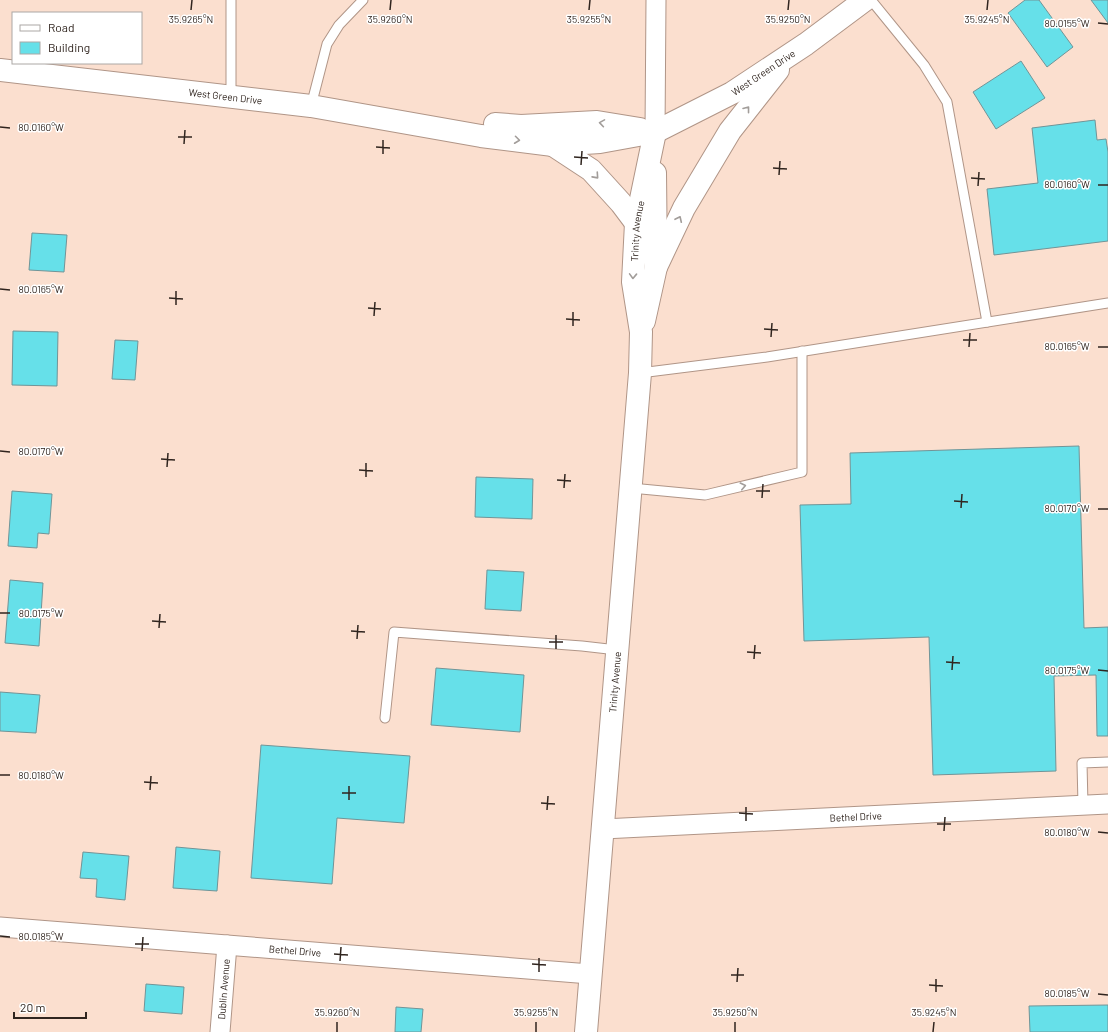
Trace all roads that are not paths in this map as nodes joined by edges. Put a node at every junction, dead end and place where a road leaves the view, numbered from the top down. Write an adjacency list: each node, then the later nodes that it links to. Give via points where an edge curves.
1 (232, 0): 8 (lane)
2 (363, 0): 9 (lane, via 339,25 327,44)
3 (656, 0): 11 (street, Trinity Avenue)
4 (864, 0): 6 (main road, West Green Drive)
5 (871, 0): 16 (lane, via 924,65 947,102)
6 (790, 56): 11 (main road, West Green Drive, via 732,93); 14 (main road, one-way to 6, via 684,208 730,131)
7 (0, 70): 8 (main road, West Green Drive)
8 (231, 97): 9 (main road, West Green Drive)
9 (311, 106): 10 (main road, West Green Drive)
10 (451, 131): 11 (main road, West Green Drive, one-way to 10, via 597,122 521,126 484,124); 12 (main road, West Green Drive, one-way to 12)
11 (655, 132): 12 (main road, West Green Drive, via 600,142); 13 (main road, Trinity Avenue); 14 (main road, Trinity Avenue)
12 (553, 145): 13 (main road, one-way to 13, via 591,170)
13 (636, 223): 17 (main road, Trinity Avenue, one-way to 17, via 633,282)
14 (656, 267): 17 (main road, Trinity Avenue)
15 (1108, 303): 16 (lane)
16 (987, 322): 18 (lane)
17 (641, 332): 19 (main road, Trinity Avenue)
18 (802, 351): 19 (lane); 20 (lane, one-way to 18, via 705,495 802,472)
19 (640, 373): 20 (main road, Trinity Avenue)
20 (630, 488): 21 (main road, Trinity Avenue)
21 (617, 650): 22 (lane, via 394,632); 26 (main road, Trinity Avenue)
22 (384, 718)
23 (1108, 762): 25 (lane, via 1082,763)
24 (1108, 804): 25 (street, Bethel Drive)
25 (1083, 805): 26 (street, Bethel Drive)
26 (603, 828): 29 (main road, Trinity Avenue)
27 (0, 927): 28 (street, Bethel Drive)
28 (227, 945): 29 (street, Bethel Drive); 30 (street, Dublin Avenue)
29 (590, 974): 31 (main road, Trinity Avenue)
30 (220, 1032)
31 (586, 1032)

